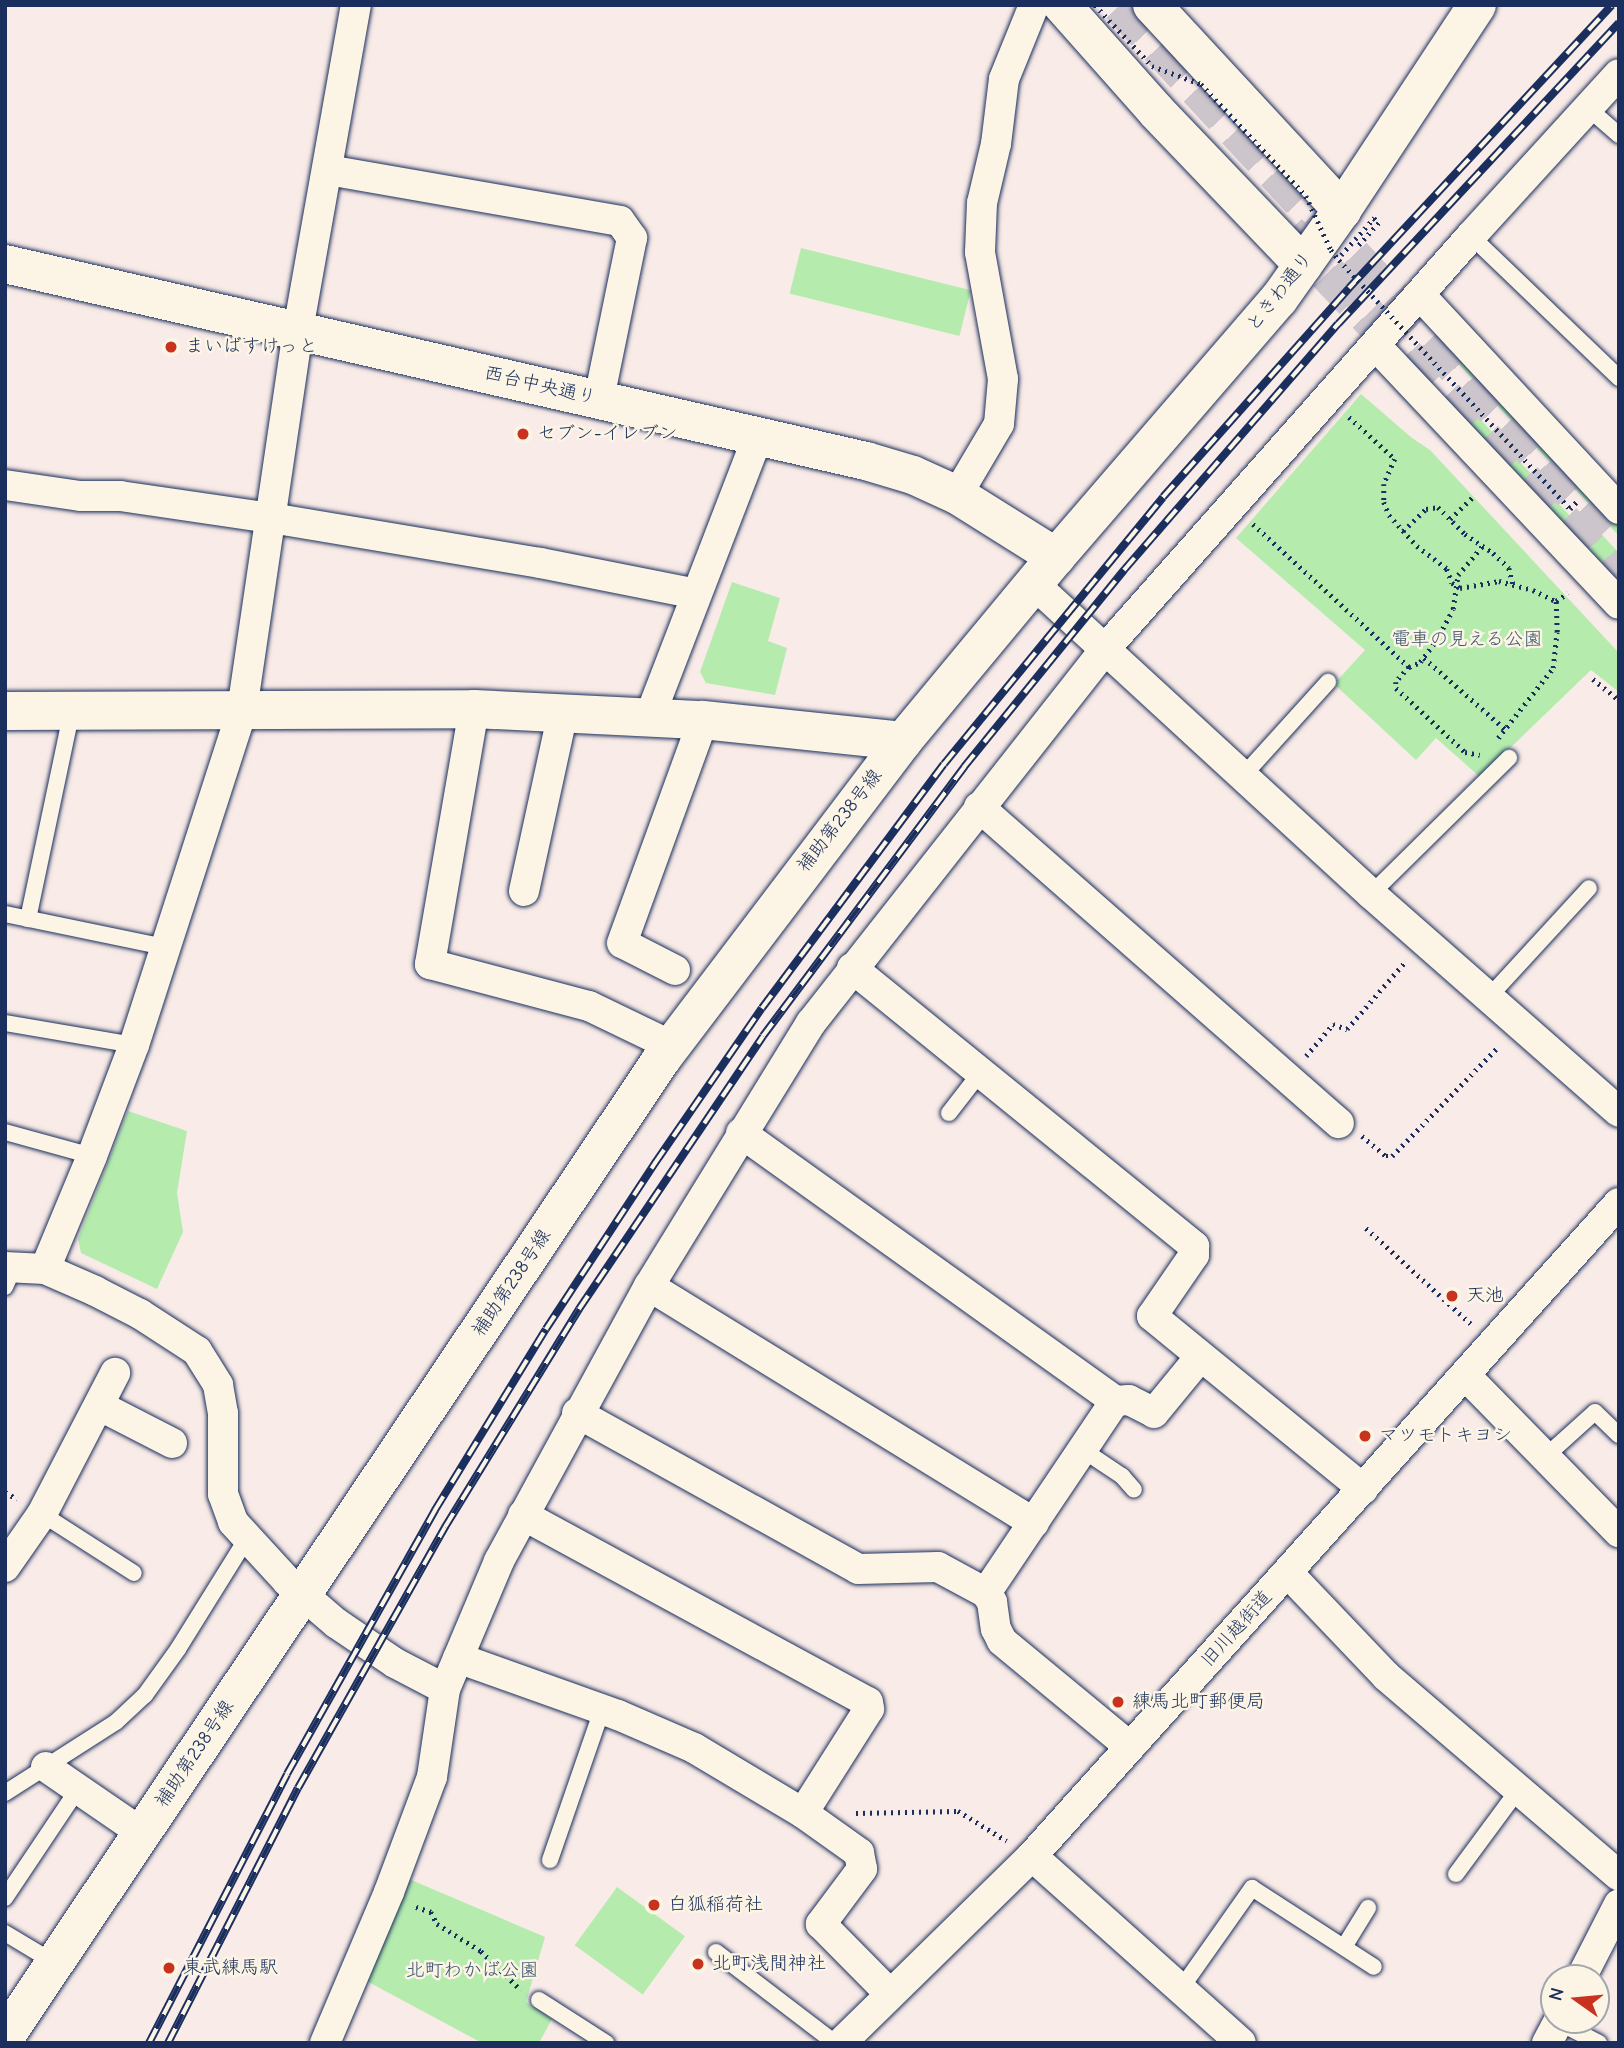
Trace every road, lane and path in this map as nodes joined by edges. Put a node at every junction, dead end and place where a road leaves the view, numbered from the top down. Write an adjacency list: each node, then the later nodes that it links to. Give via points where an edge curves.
1 (356, 5): 10 (street)
2 (1034, 5): 26 (street, via 1004,79 982,203 980,252 1003,379 999,424)
3 (1062, 5): 16 (street)
4 (1095, 5): 27 (path, bridge, via 1153,66 1201,84 1306,196 1339,260 1570,509)
5 (1152, 5): 11 (street)
6 (1477, 5): 11 (street, ときわ通り)
7 (1619, 74): 8 (street)
8 (1588, 108): 9 (lane); 12 (street)
9 (1619, 135)
10 (328, 170): 18 (street); 21 (street, via 620,221 632,238)
11 (1342, 210): 16 (street, ときわ通り)
12 (1471, 236): 17 (street); 20 (lane)
13 (1359, 245): 14 (path, bridge, via 1379,223 1374,218)
14 (1341, 255)
15 (5, 264): 18 (street, 西台中央通り)
16 (1303, 265): 34 (street, ときわ通り, via 1279,299)
17 (1420, 295): 19 (street); 28 (street)
18 (298, 330): 21 (street, 西台中央通り); 30 (street)
19 (1376, 346): 40 (street); 41 (street)
20 (1619, 378)
21 (599, 399): 23 (street, 西台中央通り)
22 (1340, 410): 32 (path, via 1395,459 1384,484 1384,502)
23 (758, 436): 26 (street, 西台中央通り, via 889,468); 38 (street)
24 (5, 485): 30 (street)
25 (1480, 489): 31 (path)
26 (957, 495): 34 (street, 西台中央通り)
27 (1578, 500)
28 (1619, 509)
29 (1246, 517): 43 (path)
30 (271, 518): 38 (street); 48 (street)
31 (1450, 519): 32 (path, via 1431,506); 33 (path)
32 (1403, 531): 36 (path, via 1447,569)
33 (1482, 546): 35 (path, via 1509,568); 36 (path, via 1462,568)
34 (1045, 570): 41 (street); 55 (street, 補助第238号線)
35 (1513, 584): 36 (path, via 1499,580); 39 (path)
36 (1456, 586): 42 (path, via 1447,623)
37 (1572, 589): 39 (path)
38 (696, 594): 52 (street)
39 (1556, 601): 54 (path, via 1553,668)
40 (1619, 604)
41 (1105, 649): 60 (street); 61 (street)
42 (1424, 657): 43 (path); 54 (path)
43 (1409, 667): 58 (path, via 1396,688 1465,752 1478,756)
44 (1593, 679): 46 (path)
45 (1328, 682): 60 (lane)
46 (1619, 700)
47 (474, 709): 48 (street); 51 (street); 75 (street, via 430,964 589,1006)
48 (242, 710): 50 (street); 68 (street)
49 (5, 711): 50 (street)
50 (72, 711): 66 (lane)
51 (563, 712): 52 (street); 63 (street)
52 (650, 716): 53 (street)
53 (703, 720): 55 (street); 70 (street, via 622,943)
54 (1505, 729): 56 (path)
55 (902, 741): 75 (street, 補助第238号線)
56 (1497, 741): 57 (path); 59 (path)
57 (1491, 747)
58 (1485, 752)
59 (1509, 758): 64 (lane)
60 (1243, 776): 64 (street)
61 (979, 807): 69 (street); 77 (street)
62 (1588, 888): 71 (lane)
63 (524, 891)
64 (1371, 894): 67 (street)
65 (5, 914): 66 (lane)
66 (28, 919): 68 (lane)
67 (1424, 940): 71 (street); 77 (path, via 1347,1029 1333,1024)
68 (164, 947): 74 (street)
69 (852, 968): 76 (street); 82 (street)
70 (675, 970)
71 (1488, 998): 73 (street)
72 (5, 1023): 74 (lane)
73 (1520, 1025): 78 (street); 80 (path, via 1392,1156 1345,1122)
74 (134, 1045): 83 (street)
75 (672, 1046): 110 (street, 補助第238号線)
76 (980, 1073): 79 (lane); 90 (street, via 1194,1246 1194,1255 1152,1316)
77 (1287, 1078): 80 (street)
78 (1619, 1112)
79 (949, 1113)
80 (1339, 1123)
81 (5, 1132): 83 (lane)
82 (741, 1133): 88 (street); 93 (street)
83 (92, 1156): 86 (street)
84 (1619, 1203): 89 (street, 旧川越街道)
85 (1366, 1228): 89 (path)
86 (45, 1269): 87 (street); 106 (street, via 140,1314 197,1352 218,1385 223,1413 223,1494 233,1522)
87 (8, 1274)
88 (649, 1286): 95 (street); 104 (street)
89 (1493, 1344): 92 (street, 旧川越街道)
90 (1200, 1357): 93 (street, via 1154,1413 1129,1400); 100 (street)
91 (115, 1373): 94 (street)
92 (1465, 1375): 99 (street); 100 (street, 旧川越街道)
93 (1115, 1401): 98 (street)
94 (100, 1406): 97 (street); 102 (street)
95 (577, 1413): 103 (street); 111 (street, via 858,1569 938,1567)
96 (1619, 1435): 99 (lane, via 1592,1412)
97 (172, 1443)
98 (1083, 1450): 101 (lane, via 1122,1476); 104 (street)
99 (1545, 1457): 105 (street)
100 (1363, 1489): 109 (street, 旧川越街道)
101 (1134, 1490)
102 (42, 1514): 107 (street); 108 (lane)
103 (523, 1515): 112 (street); 120 (street, via 868,1702 869,1709)
104 (1034, 1523): 111 (street)
105 (1619, 1532)
106 (247, 1538): 110 (street); 116 (lane, via 145,1695 116,1722)
107 (5, 1567)
108 (134, 1573)
109 (1288, 1573): 115 (street, 旧川越街道); 118 (street, via 1386,1676)
110 (303, 1594): 113 (street, via 360,1641); 121 (street, 補助第238号線)
111 (986, 1594): 115 (street, via 1002,1641)
112 (458, 1658): 113 (street); 114 (street)
113 (445, 1689): 127 (street, via 432,1777)
114 (602, 1710): 120 (street, via 694,1748); 123 (lane)
115 (1130, 1747): 122 (street, 旧川越街道)
116 (46, 1767): 117 (street); 119 (lane)
117 (78, 1789): 121 (street); 126 (lane)
118 (1519, 1789): 124 (lane); 125 (street)
119 (5, 1793)
120 (803, 1814): 122 (path, via 958,1811); 137 (street, via 861,1857 862,1869 821,1924)
121 (142, 1833): 133 (street, 補助第238号線)
122 (1032, 1856): 136 (street); 137 (street, 旧川越街道)
123 (550, 1860)
124 (1456, 1874)
125 (1619, 1876)
126 (5, 1898)
127 (384, 1903): 138 (path, via 426,1909 437,1924 481,1951 514,1985); 141 (street)
128 (1619, 1904): 134 (street)
129 (1368, 1908): 131 (lane)
130 (5, 1933): 133 (lane)
131 (1344, 1947): 135 (lane); 136 (lane, via 1252,1888)
132 (716, 1952): 143 (lane)
133 (55, 1963): 140 (street, 補助第238号線)
134 (1588, 1964)
135 (1374, 1967)
136 (1180, 1990): 144 (street)
137 (889, 1993): 143 (street, 旧川越街道)
138 (539, 2000): 142 (lane)
139 (1573, 2034): 145 (lane)
140 (6, 2036)
141 (325, 2043)
142 (606, 2043)
143 (838, 2043)
144 (1241, 2043)
145 (1599, 2043)

